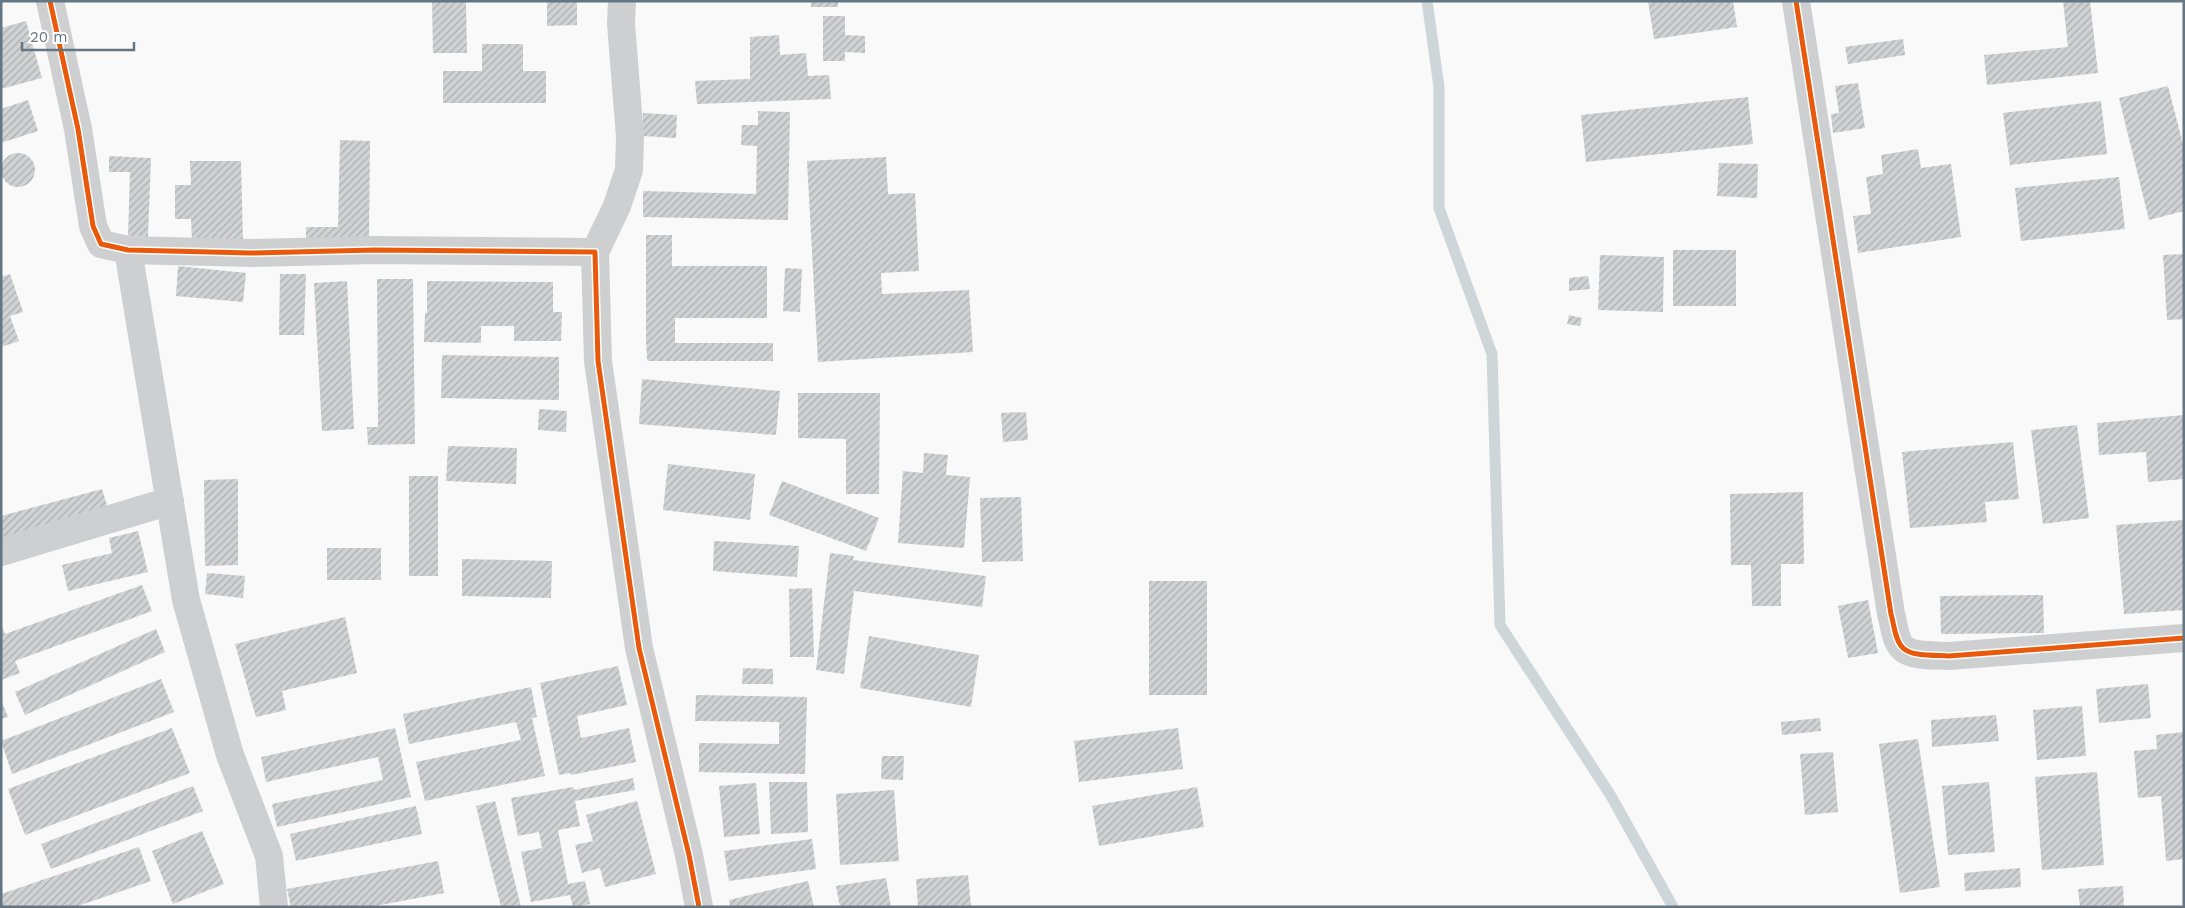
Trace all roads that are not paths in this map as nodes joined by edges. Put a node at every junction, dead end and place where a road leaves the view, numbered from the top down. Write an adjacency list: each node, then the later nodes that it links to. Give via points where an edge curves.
1 (50, 1): 4 (street, via 78,129 92,226 101,244)
2 (622, 1): 5 (street, via 629,170 617,206)
3 (1796, 1): 8 (street, via 1897,639 1903,648 1914,653 1949,656)
4 (128, 250): 5 (street); 6 (street)
5 (595, 252): 10 (street, via 598,360 639,648)
6 (170, 501): 7 (street); 9 (street, via 186,600 230,755 268,856)
7 (1, 552)
8 (2184, 638)
9 (274, 907)
10 (699, 907)

